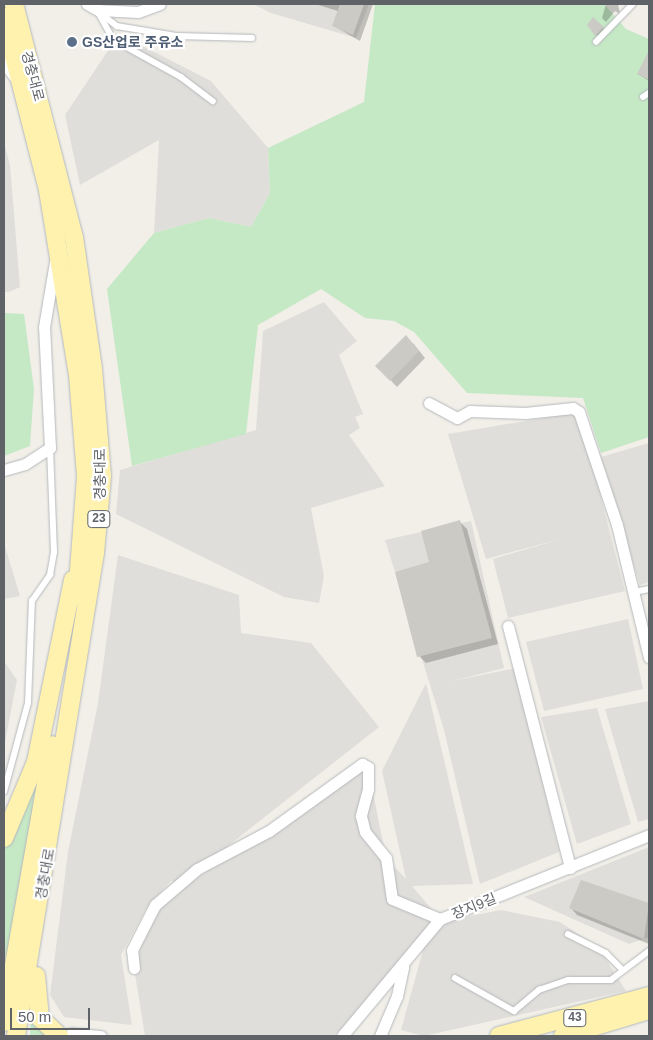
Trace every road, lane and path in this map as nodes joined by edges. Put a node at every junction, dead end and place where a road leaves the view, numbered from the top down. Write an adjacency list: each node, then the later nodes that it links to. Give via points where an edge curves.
1 (14, 4): 24 (main road, 경충대로 / 23, via 74,237 93,369 102,476 96,553)
2 (87, 4): 5 (street)
3 (160, 4): 5 (street, via 138,12)
4 (633, 4): 8 (lane)
5 (98, 10): 7 (lane, via 117,26 177,36); 11 (lane, via 114,40 181,77)
6 (4, 18): 10 (main road, 경충대로 / 23)
7 (252, 38)
8 (596, 42)
9 (4, 63): 10 (street)
10 (23, 88): 12 (main road, 경충대로 / 23)
11 (213, 101)
12 (58, 245): 14 (street, via 44,326); 16 (main road, 경충대로 / 23, via 78,375)
13 (429, 403): 18 (street, via 457,418 470,411 525,413 573,408 579,412 586,424 596,473 614,517)
14 (50, 448): 15 (street, via 25,464); 21 (lane, via 54,552 50,575 32,601 28,703)
15 (4, 470)
16 (85, 516): 23 (main road, via 36,762); 35 (main road, 경충대로 / 23, via 74,613)
17 (649, 590): 18 (lane)
18 (634, 592): 20 (street)
19 (508, 626): 25 (street)
20 (649, 657)
21 (4, 792)
22 (649, 835): 25 (street, 장지9길)
23 (4, 838)
24 (47, 862): 36 (main road, via 34,989 40,1018); 37 (main road, 경충대로 / 23)
25 (570, 868): 26 (street, 장지9길)
26 (440, 919): 29 (street, 장지9길); 30 (street, via 392,899 386,858 365,832 361,816 368,789 368,766 362,764 269,831 197,869 155,905 132,950)
27 (568, 934): 31 (lane, via 606,953)
28 (649, 950): 31 (lane)
29 (404, 962): 39 (street, 장지9길); 40 (street, via 397,996)
30 (134, 968)
31 (623, 970): 32 (lane, via 611,980 577,978 538,990 514,1010)
32 (455, 978)
33 (649, 996): 41 (main road, 43)
34 (649, 1010): 42 (main road, 43)
35 (4, 1022)
36 (65, 1035): 38 (street)
37 (16, 1036)
38 (101, 1036)
39 (342, 1036)
40 (380, 1036)
41 (499, 1036)
42 (563, 1036)

